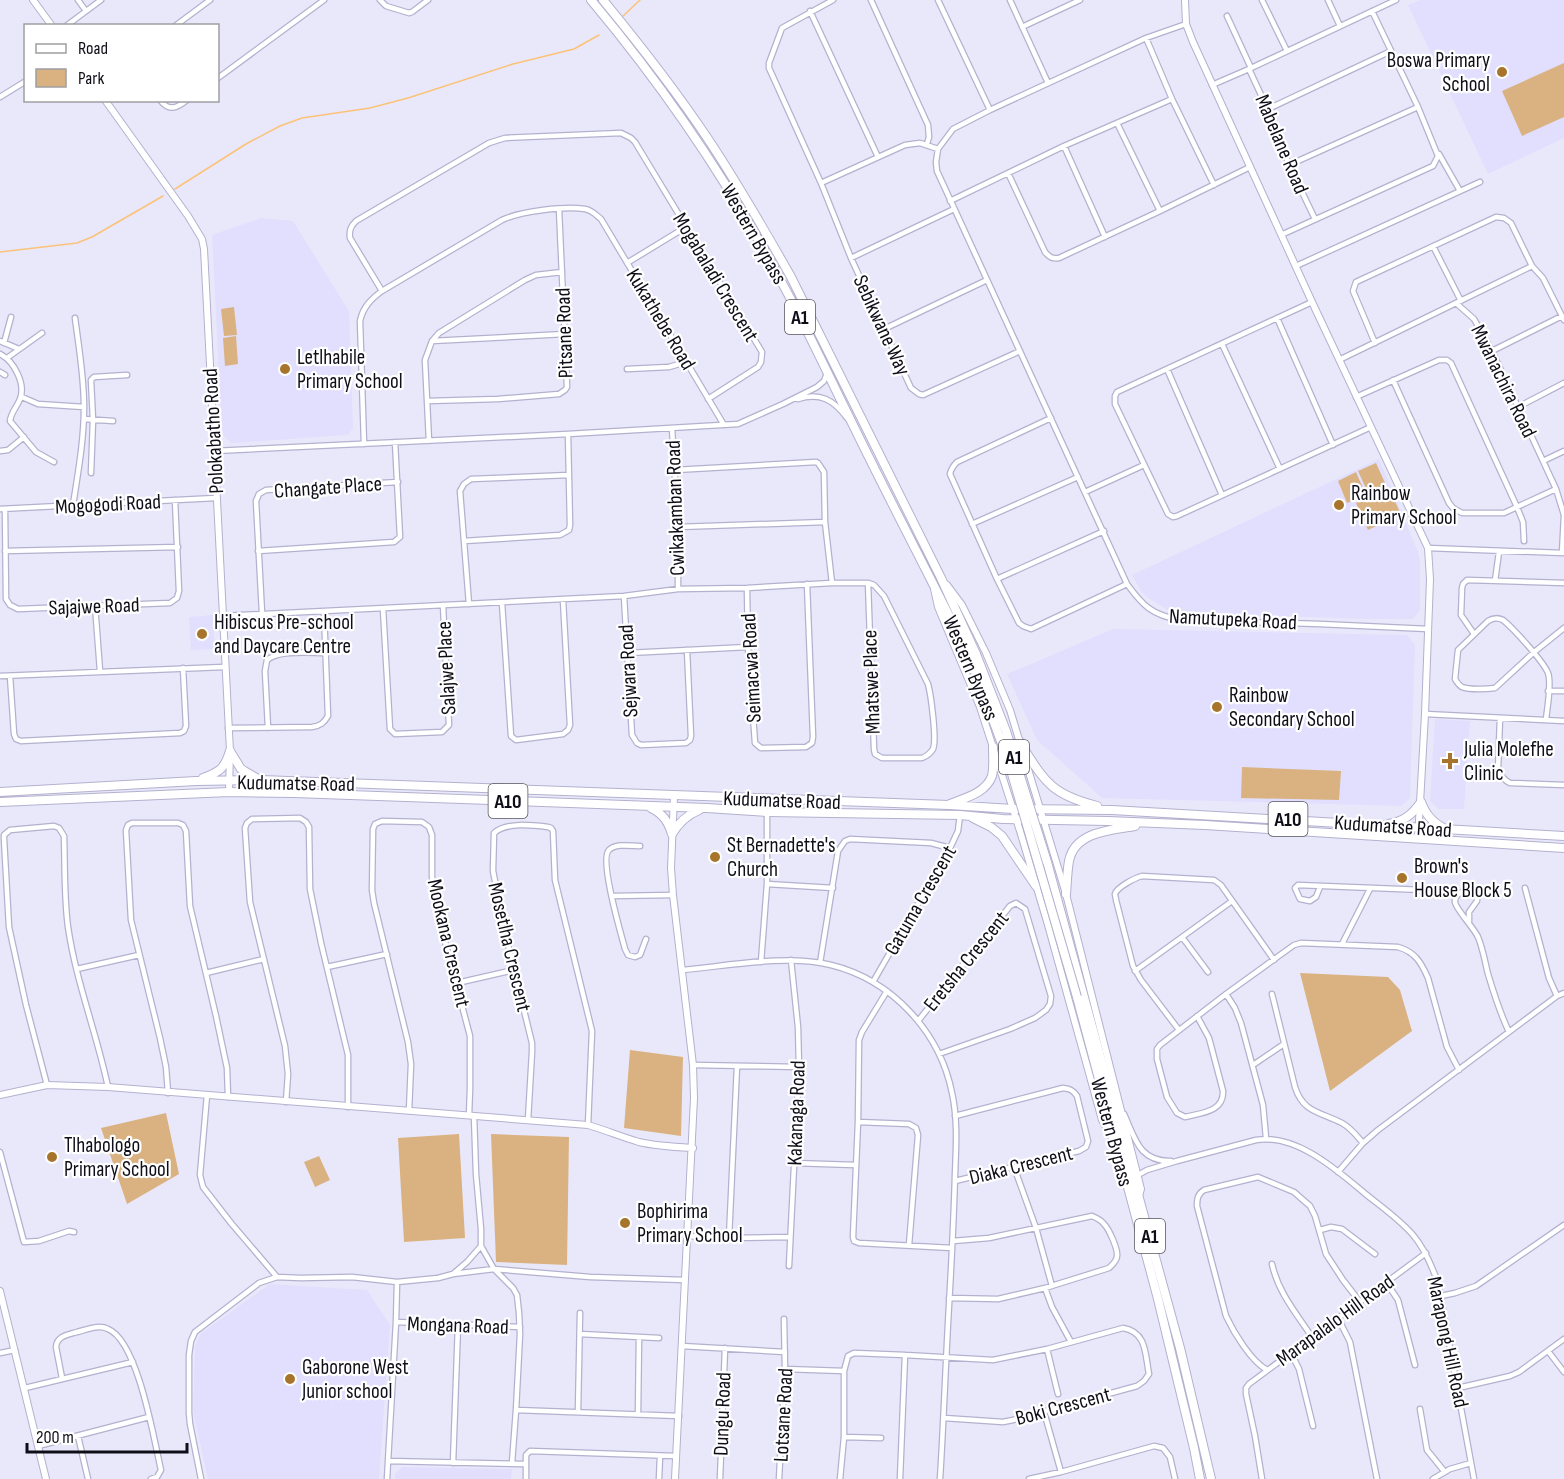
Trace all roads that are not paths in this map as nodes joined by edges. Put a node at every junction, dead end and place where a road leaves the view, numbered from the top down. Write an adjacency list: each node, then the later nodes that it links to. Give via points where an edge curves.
1 (33, 0): 23 (street)
2 (78, 0): 19 (street)
3 (101, 0): 19 (street)
4 (210, 0): 25 (street)
5 (324, 0): 33 (street)
6 (380, 0): 7 (street, via 386,6 409,13)
7 (428, 0)
8 (591, 0): 96 (main road, Western Bypass / A1, via 672,104 726,184)
9 (603, 0): 154 (main road, Western Bypass / A1, via 680,98 765,231)
10 (833, 0): 20 (street, Sebikwane Way)
11 (871, 0): 46 (street, via 928,125)
12 (938, 0): 44 (street)
13 (1010, 0): 28 (street)
14 (1080, 0): 28 (street)
15 (1185, 0): 26 (street)
16 (1262, 0): 30 (street)
17 (1328, 0): 27 (street)
18 (1396, 0): 21 (street)
19 (86, 11): 24 (street)
20 (810, 11): 50 (street); 55 (street, Sebikwane Way, via 782,28 769,68)
21 (1372, 11): 27 (street); 31 (street)
22 (1227, 16): 32 (street, Mabelane Road)
23 (51, 24)
24 (69, 24)
25 (177, 24)
26 (1186, 24): 29 (street); 36 (street)
27 (1340, 26): 30 (street)
28 (1022, 27): 35 (street)
29 (1146, 38): 35 (street); 38 (street)
30 (1287, 51): 32 (street)
31 (1391, 51): 42 (street); 43 (street)
32 (1250, 69): 36 (street); 43 (street, Mabelane Road)
33 (219, 77)
34 (24, 82): 37 (street)
35 (1048, 83): 44 (street)
36 (1212, 85): 52 (street)
37 (0, 97)
38 (1172, 99): 45 (street); 56 (street)
39 (106, 102): 122 (street, Polokabatho Road, via 202,239)
40 (162, 102): 41 (street, via 174,109)
41 (184, 102)
42 (1418, 107): 49 (street); 51 (street)
43 (1268, 109): 51 (street, Mabelane Road)
44 (990, 110): 48 (street, via 953,129)
45 (1117, 123): 47 (street); 61 (street)
46 (927, 144): 48 (street); 50 (street, via 905,145)
47 (1064, 146): 53 (street); 65 (street)
48 (938, 149): 58 (street, Namutupeka Road, via 937,171)
49 (1437, 151): 57 (street); 62 (street, via 1433,166)
50 (878, 157): 55 (street)
51 (1289, 165): 62 (street, Mabelane Road)
52 (1250, 166): 56 (street); 64 (street)
53 (1008, 172): 58 (street); 65 (street, via 1049,257 1059,258)
54 (1480, 182): 57 (street)
55 (821, 183): 67 (street, Sebikwane Way)
56 (1214, 185): 61 (street)
57 (1460, 191): 69 (street)
58 (950, 201): 60 (street, Namutupeka Road)
59 (559, 209): 68 (street, Kukathebe Road, via 586,209 596,214); 71 (street, Pitsane Road); 73 (street, via 519,213 502,220)
60 (954, 209): 67 (street); 72 (street, Namutupeka Road)
61 (1160, 211): 65 (street)
62 (1315, 219): 64 (street)
63 (686, 226): 68 (street); 73 (street, Mogabaladi Crescent, via 631,138 621,133 505,138 489,143 352,225 350,238); 102 (street, Mogabaladi Crescent, via 762,352 758,367)
64 (1281, 235): 69 (street)
65 (1104, 237)
66 (1433, 246): 70 (street, via 1500,217 1511,223); 75 (street); 85 (street, via 1356,282 1353,291)
67 (851, 258): 80 (street, Sebikwane Way)
68 (627, 263): 93 (street, Kukathebe Road)
69 (1296, 266): 74 (street)
70 (1532, 266): 75 (street); 79 (street, via 1543,278)
71 (562, 272): 82 (street, Pitsane Road); 83 (street, via 525,280)
72 (987, 280): 80 (street); 88 (street, Namutupeka Road)
73 (382, 291): 119 (street, via 370,300 360,321)
74 (1312, 302): 78 (street); 92 (street)
75 (1459, 302): 85 (street, Mwanachira Road); 89 (street, Mwanachira Road)
76 (11, 317): 84 (street)
77 (75, 318): 105 (street)
78 (1277, 318): 86 (street); 120 (street)
79 (1563, 318): 89 (street)
80 (885, 329): 88 (street, Sebikwane Way, via 911,388 923,395)
81 (42, 333): 87 (street)
82 (565, 334): 83 (street); 103 (street, Pitsane Road, via 567,387 562,393)
83 (432, 341): 103 (street, via 425,360)
84 (2, 342): 87 (street)
85 (1375, 343): 92 (street, Mwanachira Road)
86 (1222, 344): 95 (street); 127 (street)
87 (19, 349): 91 (street)
88 (1020, 351): 107 (street, Namutupeka Road)
89 (1492, 351): 106 (street, Mwanachira Road)
90 (0, 354): 91 (street)
91 (7, 358): 100 (street, via 19,378)
92 (1339, 360): 101 (street)
93 (686, 362): 94 (street); 102 (street, Kukathebe Road)
94 (627, 369)
95 (1167, 369): 126 (street, via 1115,396 1115,404); 135 (street)
96 (827, 371): 104 (street, via 821,384); 114 (main road, Western Bypass / A1)
97 (127, 375): 109 (street, via 91,380)
98 (1393, 380): 101 (street); 139 (street, via 1453,508 1462,513 1498,513); 139 (street, via 1439,360 1451,363)
99 (1564, 383): 106 (street)
100 (22, 397): 105 (street, via 38,404); 116 (street, via 10,421)
101 (1356, 397): 113 (street)
102 (708, 399): 111 (street, Kukathebe Road)
103 (428, 401): 117 (street)
104 (783, 404): 111 (street, via 744,422); 114 (street, via 807,397 821,398 840,409)
105 (84, 406): 108 (street)
106 (1518, 407): 124 (street, Mwanachira Road)
107 (1051, 418): 131 (street, Namutupeka Road); 143 (street, via 953,465 950,474)
108 (84, 419): 109 (street); 138 (street)
109 (93, 420): 110 (street); 129 (street)
110 (113, 421)
111 (724, 426): 112 (street)
112 (672, 428): 115 (street); 128 (street, Cwikakamban Road)
113 (1371, 428): 120 (street); 149 (street)
114 (855, 430): 156 (main road, Western Bypass / A1)
115 (568, 434): 117 (street); 130 (street)
116 (24, 437): 121 (street, via 8,450); 125 (street, via 36,452)
117 (429, 441): 118 (street)
118 (395, 442): 119 (street); 132 (street)
119 (364, 444): 122 (street)
120 (1333, 445): 127 (street)
121 (0, 451)
122 (214, 451): 136 (street, Polokabatho Road)
123 (1564, 451): 124 (street)
124 (1543, 461): 133 (street, Mwanachira Road)
125 (54, 462)
126 (1144, 465): 134 (street); 135 (street, via 1170,516)
127 (1280, 469): 135 (street)
128 (675, 470): 142 (street, via 816,462 824,472); 144 (street, Cwikakamban Road)
129 (91, 473)
130 (569, 475): 147 (street, via 570,525 565,533); 147 (street, via 471,479 460,491)
131 (1078, 477): 134 (street, Namutupeka Road); 143 (street)
132 (398, 482): 151 (street, Changate Place, via 266,490 256,501); 151 (street, via 400,537 394,542)
133 (1556, 489): 139 (street); 141 (street, Mwanachira Road)
134 (1085, 492): 145 (street, Namutupeka Road)
135 (1222, 495)
136 (216, 498): 137 (street, Mogogodi Road); 174 (street, Polokabatho Road)
137 (175, 500): 138 (street, Mogogodi Road); 148 (street, Sajajwe Road)
138 (73, 505): 140 (street, Mogogodi Road)
139 (1517, 507): 146 (street)
140 (2, 509): 150 (street, Sajajwe Road)
141 (1564, 514): 153 (street, Mwanachira Road)
142 (825, 522): 144 (street); 158 (street)
143 (972, 524): 155 (street)
144 (678, 527): 164 (street, Cwikakamban Road)
145 (1104, 531): 155 (street); 162 (street, Namutupeka Road)
146 (1524, 541)
147 (464, 542): 168 (street)
148 (178, 547): 150 (street); 169 (street, Sajajwe Road, via 179,591 170,603)
149 (1428, 548): 152 (street); 176 (street)
150 (5, 550): 169 (street, Sajajwe Road, via 6,599 10,605 18,609)
151 (258, 551): 173 (street)
152 (1499, 552): 153 (street); 157 (street)
153 (1563, 553)
154 (941, 578): 183 (main road, Western Bypass / A1); 197 (street, via 962,605 986,652)
155 (997, 579): 162 (street, via 1019,623 1031,629)
156 (932, 581): 183 (main road, Western Bypass / A1); 198 (street, via 938,607)
157 (1496, 581): 160 (street); 177 (street, via 1472,579 1463,584 1461,615)
158 (832, 583): 159 (street); 161 (street)
159 (868, 583): 159 (street, Mhatswe Place, via 884,596 931,693 934,745 928,756 922,758 882,758 873,748)
160 (1564, 583)
161 (807, 584): 163 (street); 178 (street, Seimacwa Road, via 813,737 806,747 758,747 754,739)
162 (1127, 584): 176 (street, Namutupeka Road, via 1144,606 1180,620)
163 (747, 588): 164 (street); 178 (street, Seimacwa Road)
164 (678, 589): 165 (street)
165 (624, 596): 166 (street); 181 (street, Sejwara Road)
166 (563, 600): 167 (street); 167 (street, via 570,725 563,734 516,740 511,736)
167 (502, 603): 168 (street)
168 (469, 604): 170 (street)
169 (94, 605): 186 (street)
170 (443, 605): 171 (street); 171 (street, Salajwe Place, via 449,725 442,732 395,734 390,729)
171 (383, 609): 172 (street)
172 (324, 612): 173 (street); 180 (street)
173 (262, 613): 174 (street)
174 (223, 616): 184 (street, Polokabatho Road)
175 (1564, 628): 182 (street)
176 (1428, 629): 191 (street)
177 (1474, 634): 182 (street, via 1488,621 1499,618); 182 (street, via 1456,655 1455,679 1465,688 1499,686)
178 (748, 647): 179 (street)
179 (687, 650): 181 (street); 181 (street, Sejwara Road, via 692,736 686,743 641,745 632,735)
180 (325, 653): 196 (street, via 328,716 322,724); 196 (street, via 279,654 267,660)
181 (628, 653)
182 (1533, 653): 189 (street, via 1549,675)
183 (973, 656): 298 (main road, Western Bypass / A1, bridge, via 1008,760); 309 (main road, Western Bypass / A1, bridge, via 988,683 1047,862)
184 (224, 667): 185 (street); 195 (street, Polokabatho Road)
185 (183, 668): 186 (street); 188 (street, via 186,726 180,732 21,741 14,734)
186 (100, 671): 188 (street)
187 (0, 676): 188 (street)
188 (10, 676)
189 (1548, 691): 190 (street); 193 (street)
190 (1564, 691)
191 (1425, 714): 192 (street); 210 (street)
192 (1500, 718): 193 (street); 205 (street, via 1500,776 1510,783)
193 (1546, 720): 194 (street)
194 (1564, 721)
195 (228, 728): 196 (street); 199 (street, Polokabatho Road)
196 (268, 728)
197 (1019, 741): 200 (street); 217 (main road, via 1043,778 1057,791)
198 (993, 747): 201 (street); 211 (main road, via 992,775 985,786)
199 (230, 751): 202 (main road, via 241,769); 203 (main road, via 218,772); 204 (street, Polokabatho Road)
200 (1027, 767): 201 (street, via 1018,787 1009,786); 216 (street)
201 (1002, 777): 215 (street)
202 (261, 780): 204 (main road, Kudumatse Road / A10); 208 (main road, Kudumatse Road / A10)
203 (196, 781): 204 (main road, Kudumatse Road / A10); 206 (main road, Kudumatse Road / A10)
204 (229, 781): 207 (street, Polokabatho Road)
205 (1564, 785)
206 (0, 792)
207 (229, 792): 209 (main road, Kudumatse Road / A10); 212 (main road, Kudumatse Road / A10)
208 (674, 796): 211 (main road, Kudumatse Road / A10); 213 (street)
209 (0, 802)
210 (1421, 802): 224 (main road, via 1406,818); 225 (street); 226 (main road, via 1429,818)
211 (948, 805): 215 (main road, Kudumatse Road / A10)
212 (647, 806): 213 (main road, Kudumatse Road / A10); 227 (main road, via 666,818)
213 (674, 807): 214 (main road, Kudumatse Road / A10); 227 (street)
214 (707, 808): 218 (main road, Kudumatse Road / A10); 227 (main road, via 690,814)
215 (1013, 809): 216 (main road, Kudumatse Road / A10); 221 (street)
216 (1040, 809): 217 (main road, Kudumatse Road / A10); 222 (street)
217 (1112, 810): 224 (main road, Kudumatse Road / A10)
218 (767, 812): 219 (main road, Kudumatse Road / A10); 235 (street)
219 (960, 815): 220 (main road, Kudumatse Road / A10); 232 (street, Gatuma Crescent)
220 (970, 816): 221 (main road, Kudumatse Road / A10); 236 (main road, via 1002,836)
221 (1016, 819): 222 (main road, Kudumatse Road / A10); 234 (street)
222 (1043, 819): 223 (main road, Kudumatse Road / A10); 231 (street)
223 (1152, 823): 229 (main road, Kudumatse Road / A10); 242 (main road, via 1096,833 1076,846 1069,859)
224 (1376, 826): 225 (main road, Kudumatse Road / A10)
225 (1419, 828): 226 (main road, Kudumatse Road / A10); 229 (street)
226 (1447, 830): 228 (main road, Kudumatse Road / A10)
227 (672, 834): 243 (street)
228 (1564, 836)
229 (1418, 839): 233 (main road, Kudumatse Road / A10)
230 (640, 846): 244 (street, via 617,846 606,854)
231 (1051, 846): 234 (street, via 1037,838 1029,841); 242 (street)
232 (950, 848): 238 (street, via 931,843 850,839 838,851); 264 (street, Gatuma Crescent)
233 (1564, 848)
234 (1026, 851): 236 (street)
235 (767, 884): 238 (street); 255 (street)
236 (1036, 886): 298 (street, via 1102,1120)
237 (1320, 887): 237 (street, via 1298,885 1295,888 1300,899 1310,901); 240 (street)
238 (833, 888): 256 (street)
239 (1525, 888): 270 (street)
240 (1370, 889): 241 (street); 249 (street)
241 (1424, 890)
242 (1066, 894): 290 (street)
243 (673, 895): 244 (street); 260 (street)
244 (612, 896): 248 (street, via 628,955 640,955)
245 (1232, 901): 247 (street); 254 (street); 261 (street, via 1214,880 1142,876 1118,890 1116,900)
246 (1468, 922): 246 (street, via 1455,905 1455,898 1466,890 1473,892 1478,901 1469,912); 274 (street, via 1479,938 1496,1002)
247 (1182, 937): 261 (street); 262 (street)
248 (646, 939)
249 (1342, 944): 254 (street, via 1301,943); 281 (street, via 1398,947 1416,957 1428,978 1447,1047)
250 (387, 954): 257 (street); 265 (street, Mookana Crescent, via 372,890 373,829 382,821 422,822 432,835 432,876 439,919); 291 (street, via 408,1042)
251 (139, 955): 258 (street); 263 (street, via 131,920 126,830 132,823 178,823 186,831 190,906); 284 (street, via 160,1038)
252 (264, 959): 257 (street, via 250,902 244,828 252,819 300,818 309,827 310,889); 263 (street); 288 (street, via 285,1046)
253 (791, 960): 255 (street); 256 (street); 280 (street, Kakanaga Road)
254 (1274, 960): 268 (street)
255 (761, 962): 260 (street)
256 (820, 963): 264 (street)
257 (327, 967): 289 (street, via 348,1054)
258 (77, 969): 282 (street, via 68,927 62,831 54,826 10,830 4,835 9,927); 283 (street)
259 (514, 970): 265 (street); 294 (street, Mosetlha Crescent, via 532,1043); 296 (street, Mosetlha Crescent, via 493,871 494,833 525,824 551,828 555,880 592,1031)
260 (682, 970): 277 (street)
261 (1135, 971): 273 (street)
262 (1208, 972)
263 (206, 973): 287 (street, via 227,1068)
264 (873, 982): 266 (street)
265 (457, 983): 292 (street, Mookana Crescent, via 470,1036)
266 (887, 991): 272 (street); 295 (street, via 859,1040)
267 (1564, 993): 270 (street)
268 (1226, 994): 271 (street); 279 (street, via 1239,1016)
269 (1272, 994): 275 (street)
270 (1557, 996): 274 (street)
271 (1197, 1016): 273 (street); 273 (street, via 1209,1038 1223,1098 1215,1109 1185,1117 1177,1113 1167,1097 1156,1054)
272 (918, 1021): 276 (street); 276 (street, Eretsha Crescent, via 1010,906 1016,903 1025,909 1051,996 1050,1004 1035,1018)
273 (1179, 1030)
274 (1509, 1032): 281 (street)
275 (1284, 1044): 279 (street); 299 (street, via 1303,1104 1344,1124)
276 (939, 1054): 293 (street, via 953,1094)
277 (693, 1065): 278 (street); 300 (street)
278 (737, 1065): 280 (street); 316 (street)
279 (1253, 1065): 297 (street)
280 (798, 1067): 303 (street, Kakanaga Road)
281 (1459, 1070): 299 (street)
282 (47, 1085): 283 (street); 285 (street)
283 (108, 1087): 284 (street)
284 (168, 1093): 286 (street)
285 (0, 1095)
286 (207, 1095): 287 (street); 327 (street, via 200,1175 203,1187)
287 (228, 1097): 288 (street)
288 (286, 1102): 289 (street)
289 (348, 1107): 291 (street)
290 (1122, 1109): 302 (street, via 1145,1154 1155,1160); 307 (street)
291 (409, 1111): 292 (street)
292 (472, 1115): 294 (street); 319 (street, Mookana Crescent)
293 (955, 1116): 305 (street, Diaka Crescent, via 1064,1088 1073,1091 1088,1141 1086,1147); 308 (street)
294 (528, 1120): 296 (street)
295 (858, 1122): 304 (street); 318 (street, via 909,1124 916,1128)
296 (588, 1125): 300 (street, via 639,1142)
297 (1266, 1138): 302 (street); 306 (street, Marapong Hill Road, via 1307,1151)
298 (1115, 1143): 406 (main road, Western Bypass / A1, via 1158,1299)
299 (1363, 1143): 306 (street)
300 (693, 1148): 314 (street)
301 (0, 1152): 313 (street, via 24,1242)
302 (1177, 1161): 307 (street)
303 (794, 1163): 304 (street); 315 (street, Kakanaga Road)
304 (855, 1165): 318 (street, via 854,1242)
305 (1014, 1167): 308 (street, Diaka Crescent); 311 (street)
306 (1338, 1172): 321 (street, Marapong Hill Road, via 1400,1221)
307 (1138, 1175): 309 (street, via 1142,1189)
308 (955, 1181): 317 (street)
309 (1139, 1196): 407 (main road, Western Bypass / A1)
310 (1564, 1225): 334 (street, via 1476,1286)
311 (1036, 1228): 317 (street); 331 (street); 331 (street, via 1092,1216 1105,1224 1118,1257 1109,1268)
312 (1320, 1230): 322 (street, via 1342,1228); 336 (street, via 1326,1254); 362 (street, via 1303,1199 1258,1177 1204,1190 1197,1199 1226,1316 1232,1329)
313 (75, 1232)
314 (687, 1236): 316 (street); 328 (street)
315 (790, 1237): 316 (street); 324 (street, Kakanaga Road)
316 (729, 1238)
317 (953, 1241): 320 (street)
318 (909, 1245): 320 (street)
319 (481, 1246): 325 (street); 326 (street)
320 (952, 1248): 335 (street)
321 (1426, 1253): 330 (street, Marapalalo Hill Road); 334 (street, Marapong Hill Road)
322 (1375, 1254)
323 (1272, 1264): 345 (street, via 1280,1291)
324 (789, 1266)
325 (494, 1269): 326 (street); 328 (street); 342 (street, via 517,1295)
326 (453, 1274): 329 (street)
327 (277, 1277): 329 (street, via 352,1277); 394 (street, via 259,1282 199,1328 190,1341 189,1413)
328 (685, 1280): 349 (street)
329 (396, 1282): 340 (street)
330 (1386, 1282): 336 (street, Marapalalo Hill Road); 360 (street, via 1398,1300)
331 (1052, 1286): 332 (street)
332 (1045, 1288): 335 (street, via 993,1300); 348 (street)
333 (0, 1291): 352 (street)
334 (1442, 1296): 367 (street, Marapong Hill Road)
335 (949, 1298): 358 (street)
336 (1360, 1302): 338 (street, Marapalalo Hill Road)
337 (580, 1313): 343 (street)
338 (1338, 1318): 345 (street, Marapalalo Hill Road); 409 (street, via 1350,1342)
339 (784, 1319): 354 (street, Lotsane Road)
340 (396, 1322): 341 (street, Mongana Road); 384 (street)
341 (458, 1325): 342 (street, Mongana Road); 385 (street)
342 (520, 1327): 370 (street)
343 (580, 1334): 344 (street); 371 (street)
344 (639, 1337): 346 (street); 373 (street)
345 (1312, 1337): 356 (street, Marapalalo Hill Road)
346 (659, 1338)
347 (1564, 1339): 353 (street)
348 (1071, 1341): 351 (street); 372 (street, Boki Crescent, via 1123,1328 1131,1330 1143,1341 1149,1374 1137,1386)
349 (682, 1346): 350 (street); 374 (street)
350 (725, 1348): 354 (street); 399 (street, Dungu Road)
351 (1047, 1349): 358 (street, via 993,1360); 368 (street)
352 (15, 1350): 355 (street); 366 (street)
353 (1548, 1351): 364 (street); 367 (street, via 1510,1376)
354 (785, 1352): 361 (street, Lotsane Road)
355 (0, 1353)
356 (1291, 1353): 362 (street, Marapalalo Hill Road); 377 (street, via 1299,1369)
357 (905, 1355): 358 (street); 363 (street, via 854,1353 848,1356); 402 (street)
358 (946, 1358): 376 (street)
359 (134, 1362): 365 (street); 365 (street, via 114,1332 98,1327 66,1335 56,1343); 375 (street)
360 (1415, 1365)
361 (786, 1369): 363 (street); 400 (street, Lotsane Road)
362 (1267, 1370): 408 (street, Marapalalo Hill Road, via 1246,1388)
363 (844, 1371): 379 (street)
364 (1564, 1372)
365 (62, 1378): 366 (street)
366 (24, 1388): 381 (street)
367 (1458, 1388): 387 (street, Marapong Hill Road)
368 (1058, 1394)
369 (1420, 1409): 390 (street, via 1427,1450)
370 (516, 1410): 371 (street); 386 (street)
371 (578, 1412): 373 (street)
372 (1044, 1412): 376 (street, Boki Crescent, via 1003,1422); 389 (street)
373 (638, 1414): 374 (street)
374 (679, 1416): 383 (street)
375 (149, 1417): 378 (street); 393 (street, via 161,1470)
376 (944, 1418): 403 (street)
377 (1313, 1426)
378 (78, 1436): 381 (street); 392 (street)
379 (844, 1437): 380 (street); 401 (street)
380 (881, 1438)
381 (38, 1446): 391 (street)
382 (660, 1456): 383 (street); 388 (street, via 530,1451); 397 (street)
383 (676, 1456): 398 (street)
384 (388, 1461): 385 (street); 395 (street)
385 (453, 1463): 386 (street)
386 (512, 1463): 388 (street)
387 (1471, 1463): 390 (street); 411 (street, Marapong Hill Road)
388 (525, 1464): 396 (street)
389 (1061, 1472): 404 (street); 405 (street, via 1154,1446 1170,1457)
390 (1444, 1472): 410 (street)
391 (46, 1479)
392 (88, 1479)
393 (150, 1479)
394 (201, 1479)
395 (387, 1479)
396 (526, 1479)
397 (659, 1479)
398 (675, 1479)
399 (720, 1479)
400 (779, 1479)
401 (840, 1479)
402 (900, 1479)
403 (940, 1479)
404 (1029, 1479)
405 (1175, 1479)
406 (1200, 1479)
407 (1210, 1479)
408 (1262, 1479)
409 (1377, 1479)
410 (1433, 1479)
411 (1474, 1479)

